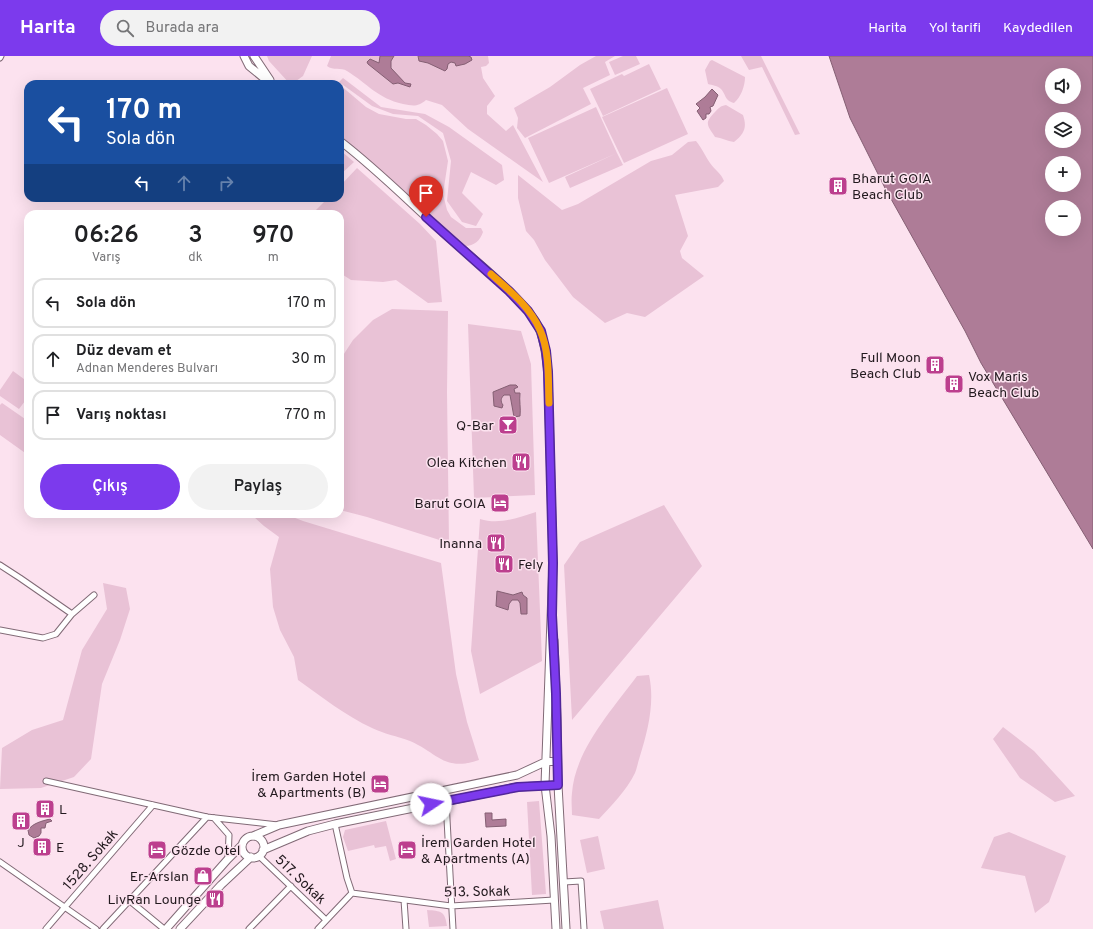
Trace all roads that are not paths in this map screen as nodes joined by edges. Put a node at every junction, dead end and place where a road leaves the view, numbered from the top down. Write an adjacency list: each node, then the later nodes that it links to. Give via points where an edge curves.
1 (244, 56): 3 (main road, via 249,66)
2 (254, 56): 4 (main road)
3 (267, 80)
4 (269, 80)
5 (344, 144): 9 (main road, via 509,291 528,311 541,331 546,351 548,379)
6 (0, 565): 8 (street)
7 (94, 595): 8 (street)
8 (72, 614): 10 (street, via 56,634 43,638)
9 (552, 615): 11 (main road); 12 (main road)
10 (0, 630)
11 (557, 761): 12 (main road); 15 (main road)
12 (545, 762): 14 (main road); 21 (main road, via 517,775)
13 (46, 781): 17 (street)
14 (545, 785): 15 (main road); 16 (main road, via 518,787); 32 (main road, via 551,836)
15 (558, 785): 28 (main road)
16 (446, 801): 20 (main road); 34 (street)
17 (154, 806): 18 (street); 35 (street, 1528. Sokak)
18 (207, 817): 19 (street); 33 (street)
19 (214, 818): 21 (street); 26 (street, via 229,835)
20 (334, 824): 24 (main road, via 308,831); 30 (street)
21 (279, 825): 22 (main road)
22 (253, 836): 23 (main road, via 246,839); 24 (main road, via 262,841)
23 (242, 846): 25 (main road, via 245,854); 26 (main road)
24 (261, 853): 25 (main road); 29 (street, 517. Sokak)
25 (251, 857): 41 (main road)
26 (228, 859): 40 (main road)
27 (0, 862): 35 (street)
28 (564, 882): 47 (main road); 48 (street, via 581,881)
29 (290, 886): 36 (street, 517. Sokak); 42 (street)
30 (352, 893): 31 (street, 513. Sokak); 36 (street)
31 (404, 900): 34 (street, 513. Sokak); 44 (street)
32 (554, 900): 34 (street, 513. Sokak); 46 (main road)
33 (130, 901): 39 (street); 40 (street)
34 (451, 906): 45 (street)
35 (64, 907): 37 (street, 1528. Sokak); 38 (street)
36 (326, 920): 43 (street)
37 (46, 929)
38 (96, 929)
39 (103, 929)
40 (165, 929)
41 (180, 929)
42 (249, 929)
43 (318, 929)
44 (406, 929)
45 (453, 929)
46 (556, 929)
47 (566, 929)
48 (584, 929)

